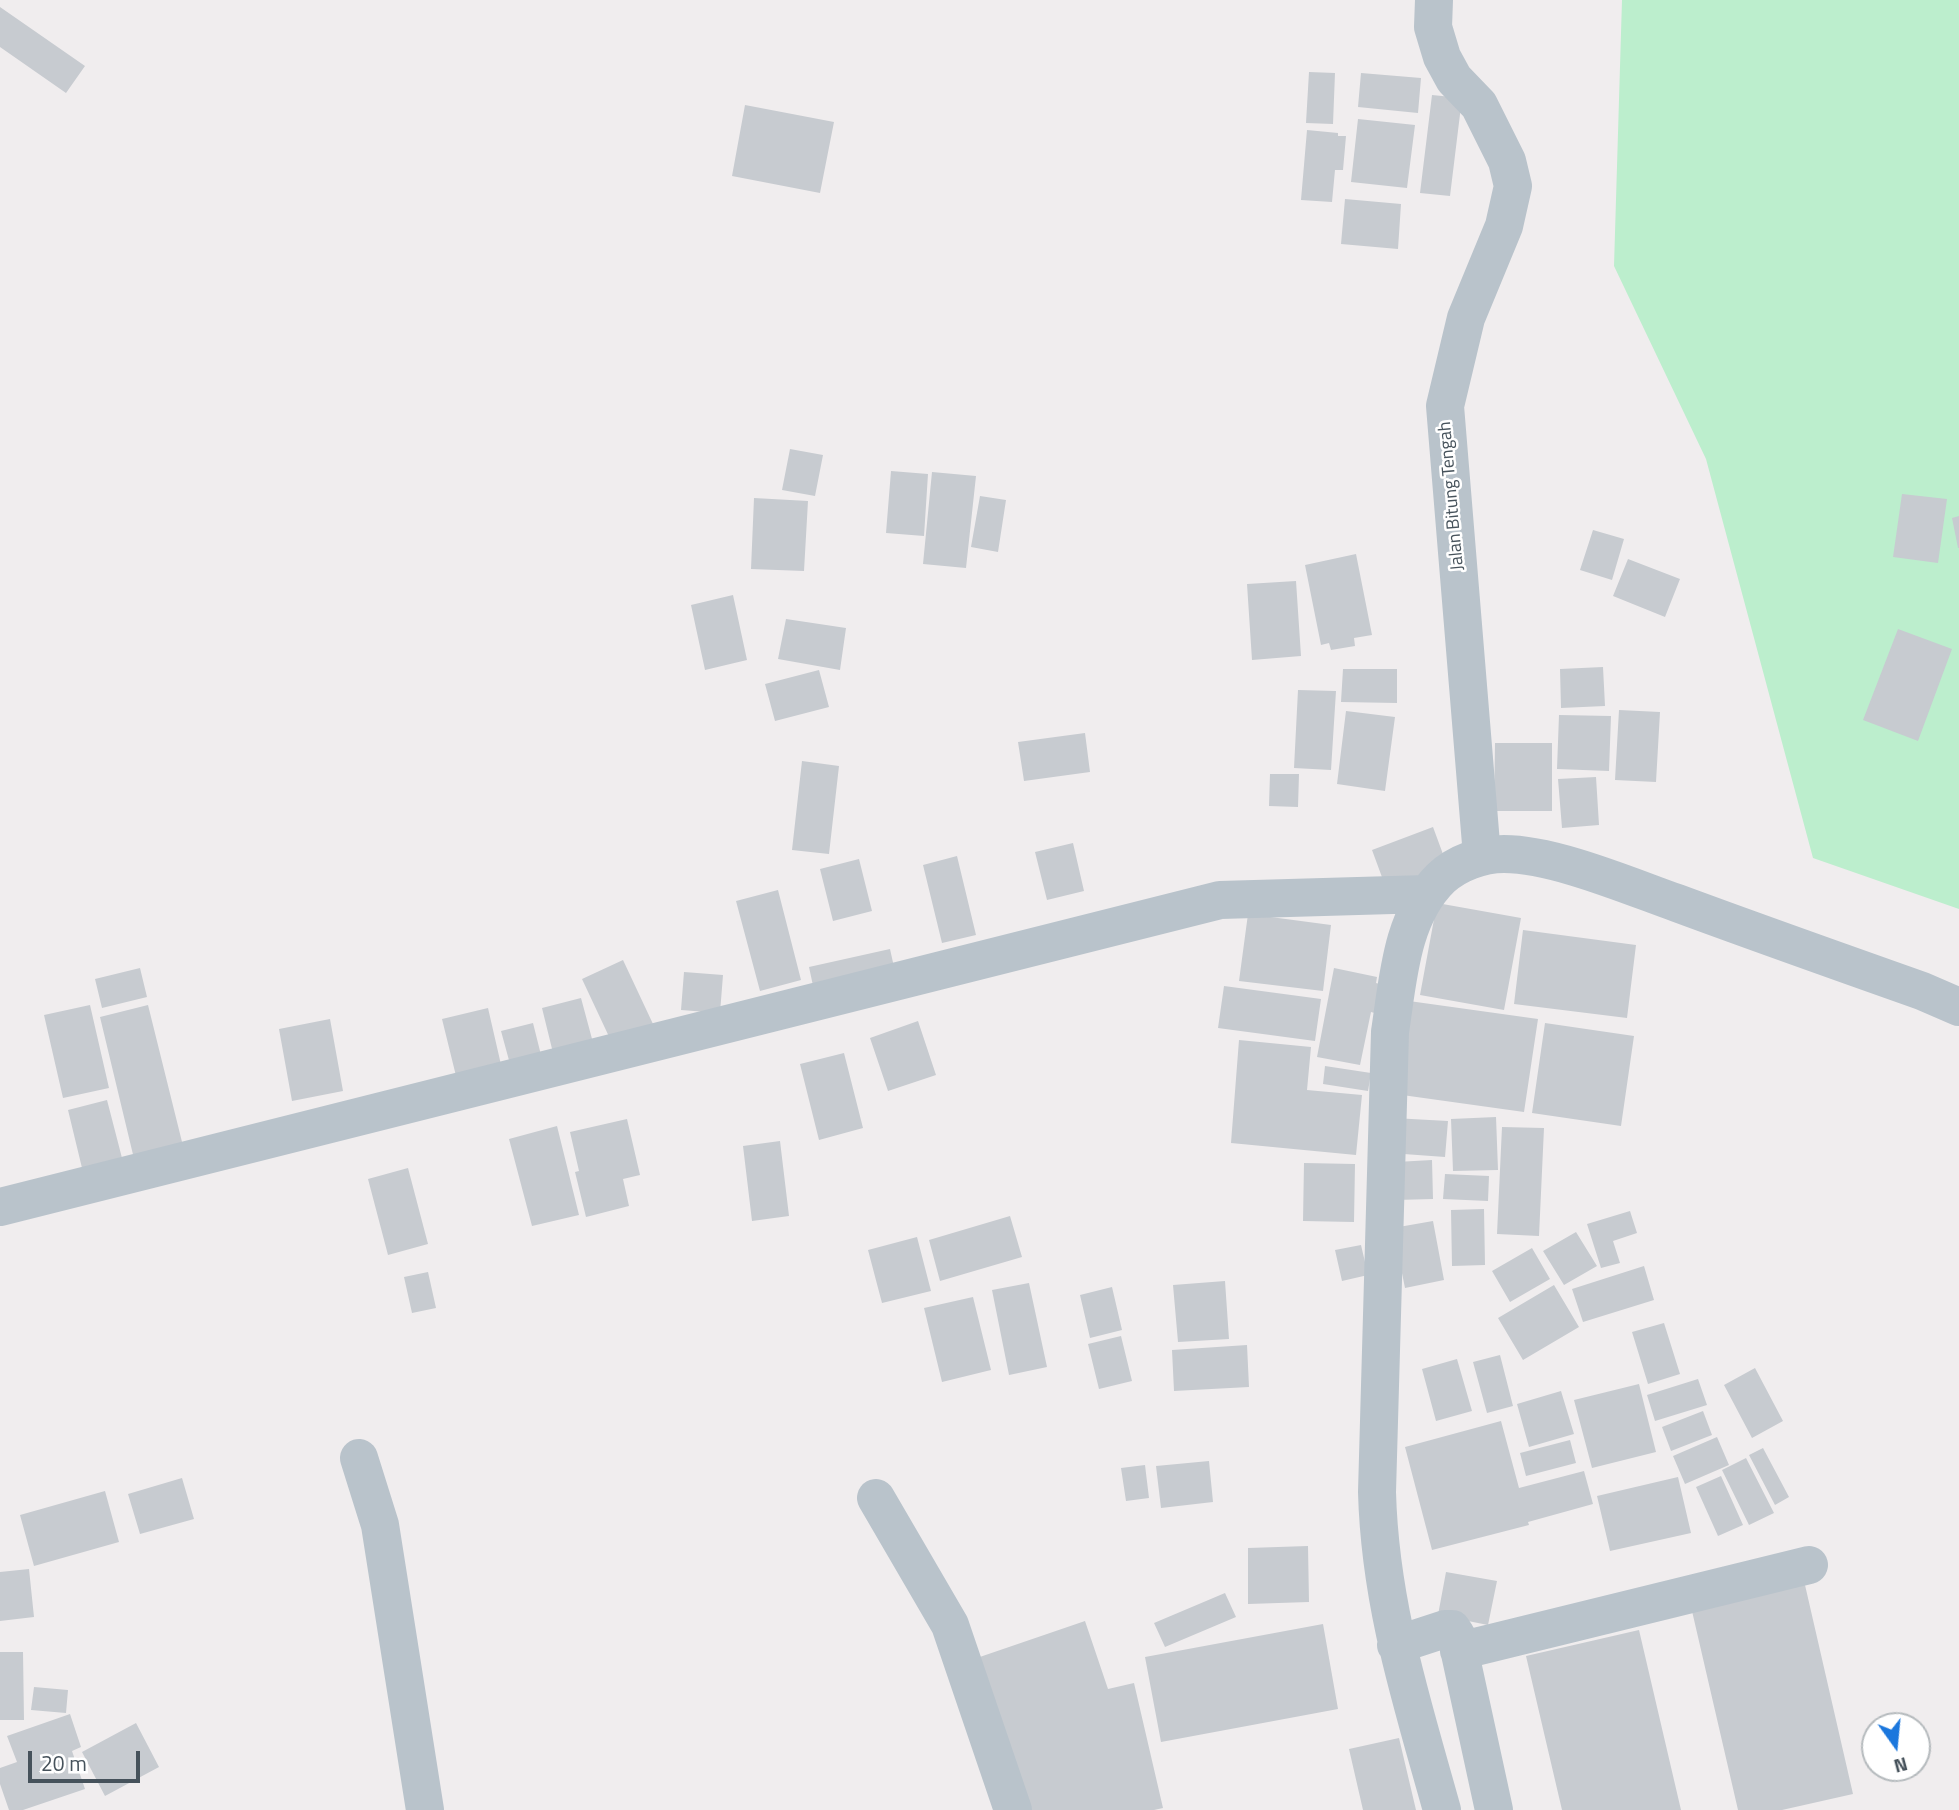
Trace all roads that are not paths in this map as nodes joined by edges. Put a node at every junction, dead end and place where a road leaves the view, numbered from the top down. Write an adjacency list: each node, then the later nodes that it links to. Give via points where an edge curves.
1 (1434, 0): 2 (street, Jalan Bitung Tengah, via 1433,27 1442,57 1454,79 1479,105 1507,161 1513,186 1504,226 1466,318 1445,406)
2 (1482, 856): 3 (street, via 1442,876); 4 (street, via 1544,859)
3 (1427, 894): 5 (street, via 1220,900); 9 (street, via 1408,936 1390,1032 1377,1492 1379,1540)
4 (1959, 1007)
5 (0, 1207)
6 (359, 1458): 11 (street, via 380,1525)
7 (876, 1497): 12 (street, via 950,1625)
8 (1809, 1565): 10 (street)
9 (1396, 1645): 10 (street, via 1452,1629); 13 (street)
10 (1459, 1651): 14 (street)
11 (425, 1810)
12 (1013, 1810)
13 (1442, 1810)
14 (1494, 1810)

